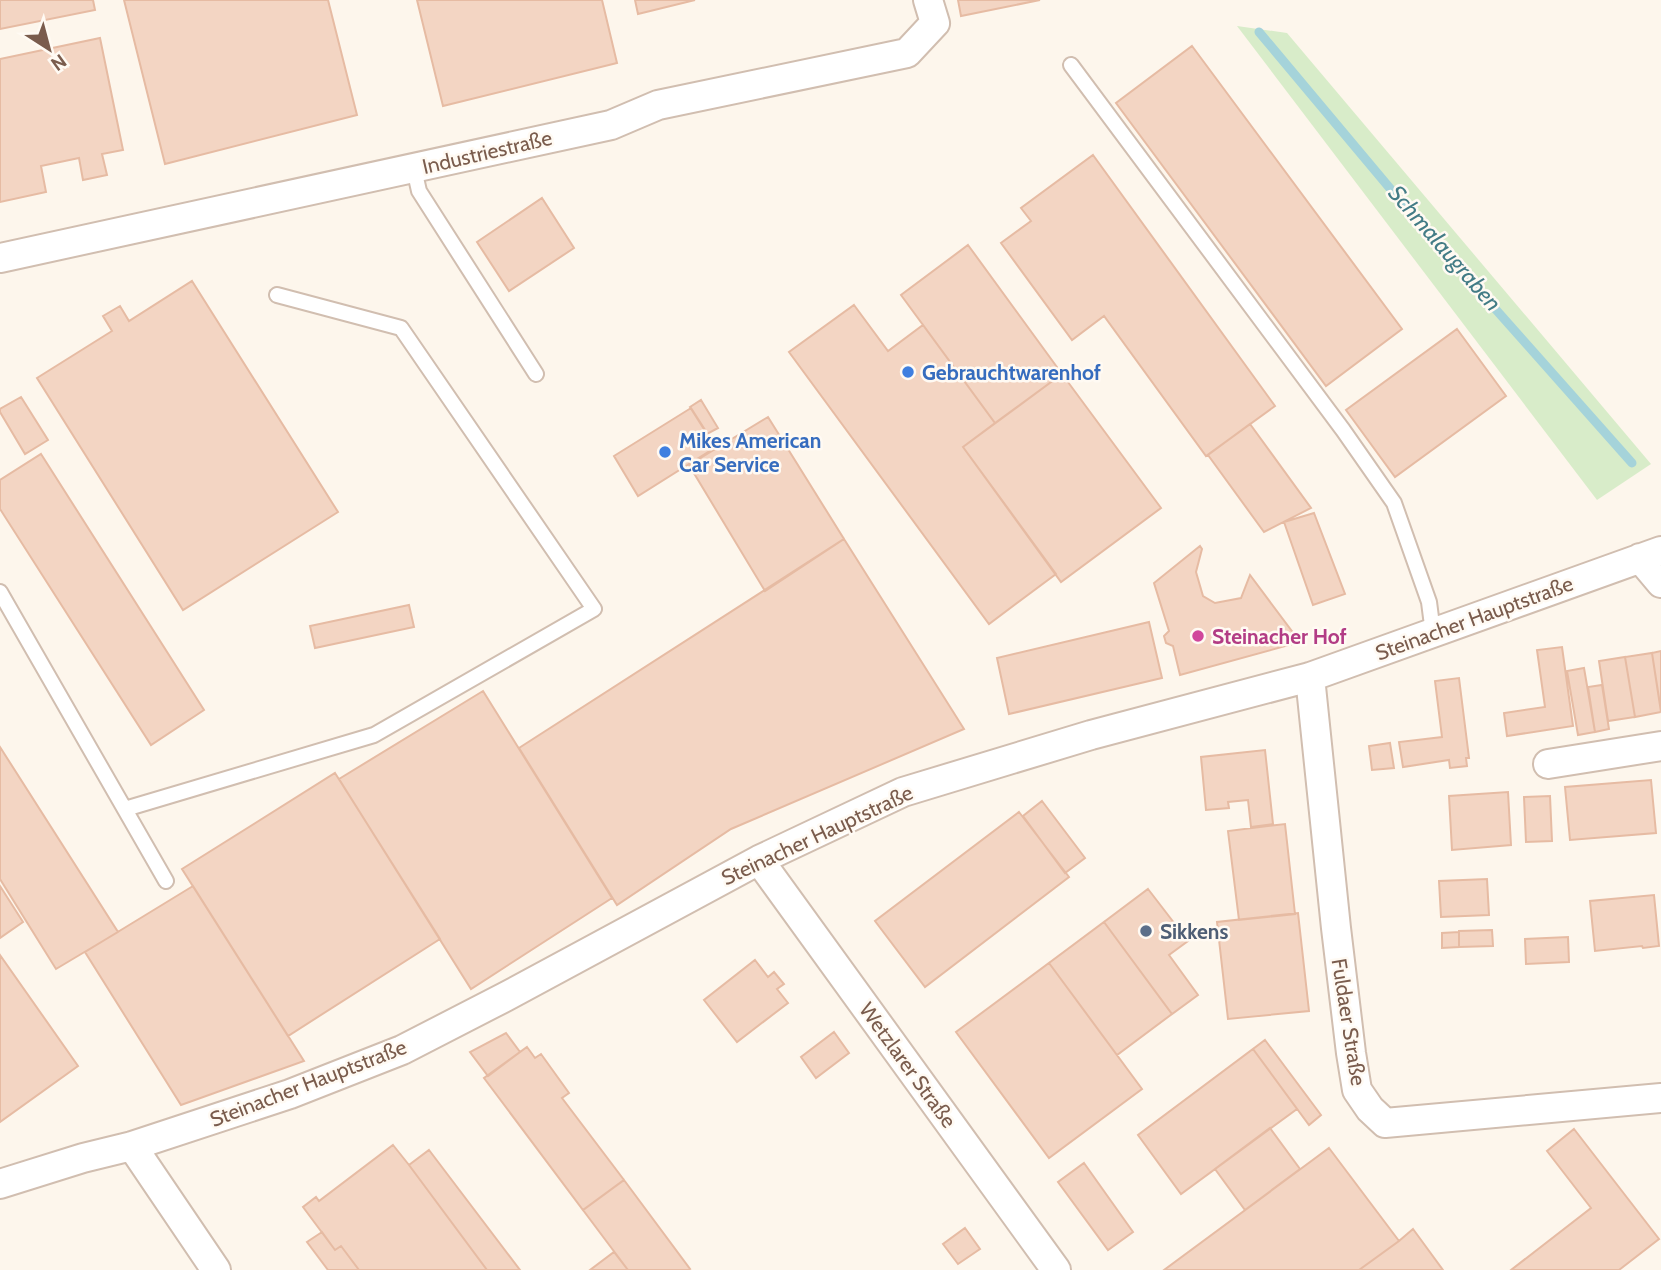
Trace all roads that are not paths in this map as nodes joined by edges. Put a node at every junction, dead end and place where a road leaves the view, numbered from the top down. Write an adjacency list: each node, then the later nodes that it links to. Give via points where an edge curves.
1 (928, 0): 3 (street, Industriestraße, via 935,23 907,53 659,104 611,125)
2 (1071, 65): 10 (lane, via 1394,503 1429,602)
3 (414, 169): 4 (street, Industriestraße); 6 (lane, via 419,191)
4 (0, 257)
5 (277, 295): 14 (lane, via 401,328 594,609 374,735)
6 (536, 374)
7 (1650, 554): 8 (street); 10 (street, Steinacher Hauptstraße)
8 (1661, 583)
9 (0, 592): 14 (lane)
10 (1433, 633): 11 (street, Steinacher Hauptstraße)
11 (1310, 677): 15 (street, Steinacher Hauptstraße, via 1091,735 903,792); 17 (street, Fuldaer Straße, via 1351,1053 1357,1090 1370,1109 1385,1123)
12 (1661, 746): 13 (street)
13 (1548, 764)
14 (125, 809): 16 (lane)
15 (759, 860): 18 (street, Steinacher Hauptstraße, via 402,1050 290,1094); 21 (street, Wetzlarer Straße)
16 (166, 881)
17 (1661, 1098)
18 (132, 1146): 19 (street, Steinacher Hauptstraße); 20 (street)
19 (0, 1184)
20 (216, 1270)
21 (1056, 1270)

